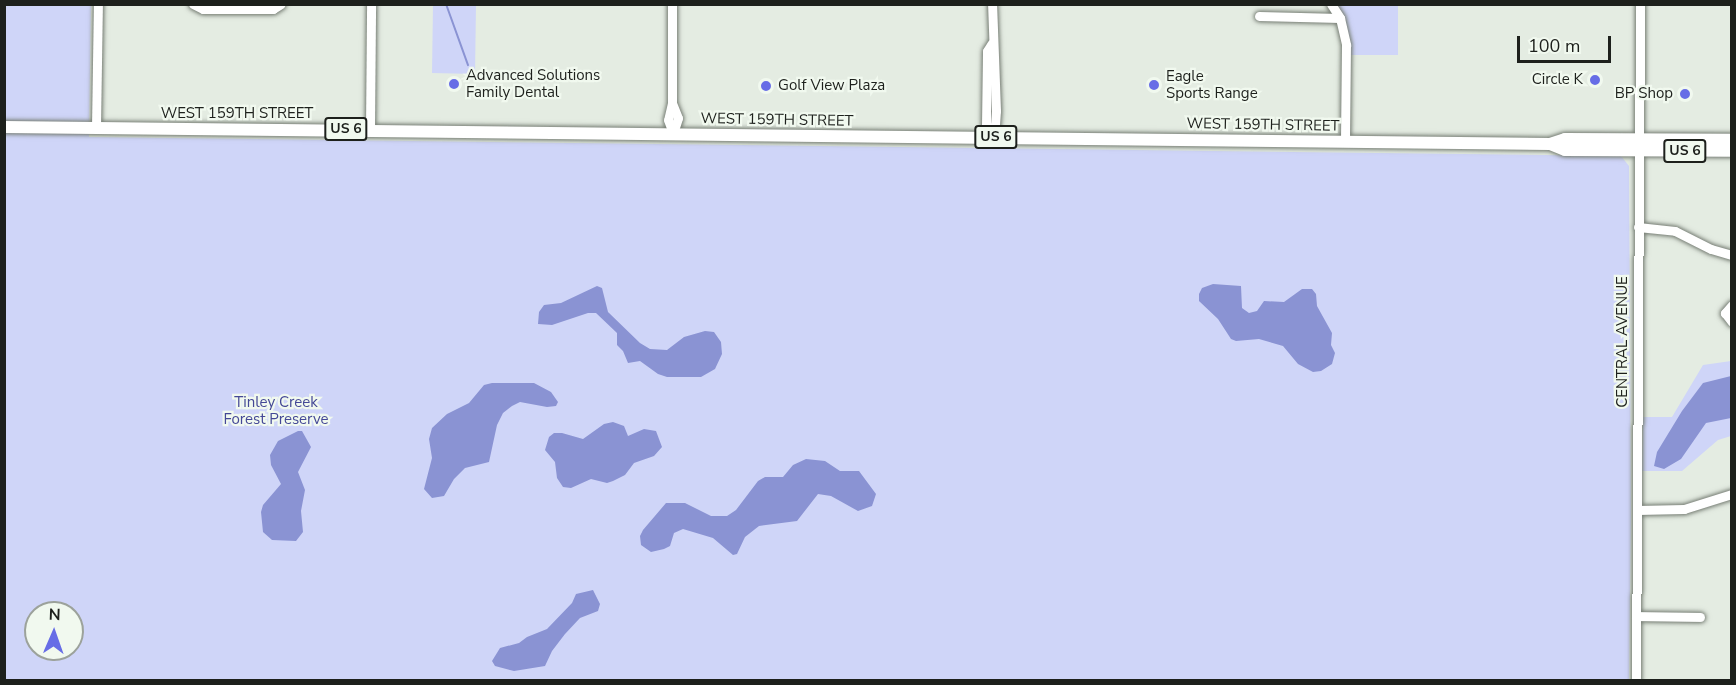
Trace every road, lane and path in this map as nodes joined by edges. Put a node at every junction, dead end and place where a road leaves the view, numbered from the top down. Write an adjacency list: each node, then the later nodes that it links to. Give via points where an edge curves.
1 (98, 4): 12 (street)
2 (371, 4): 13 (street)
3 (672, 4): 14 (street, via 672,103 678,118)
4 (992, 4): 15 (street, via 992,44 987,51 986,71 986,124)
5 (1330, 4): 10 (street)
6 (1640, 4): 18 (street, CENTRAL AVENUE)
7 (193, 5): 8 (street, via 203,9 273,9)
8 (280, 5)
9 (1259, 16): 10 (street)
10 (1340, 18): 17 (street, via 1346,45)
11 (4, 126): 12 (main road, WEST 159TH STREET / US 6)
12 (96, 127): 13 (main road, WEST 159TH STREET / US 6)
13 (370, 129): 14 (main road, WEST 159TH STREET / US 6)
14 (673, 133): 15 (main road, WEST 159TH STREET / US 6)
15 (991, 137): 17 (main road, WEST 159TH STREET / US 6)
16 (1731, 140): 18 (main road, WEST 159TH STREET / US 6)
17 (1345, 141): 18 (main road, WEST 159TH STREET / US 6, via 1550,144 1565,139)
18 (1638, 145): 19 (main road, WEST 159TH STREET / US 6); 20 (street, CENTRAL AVENUE)
19 (1731, 151)
20 (1638, 227): 21 (street, via 1675,231); 25 (street, CENTRAL AVENUE)
21 (1731, 255)
22 (1731, 305): 23 (street, via 1725,313)
23 (1731, 322)
24 (1731, 494): 25 (street, via 1684,509)
25 (1637, 510): 26 (street, CENTRAL AVENUE)
26 (1636, 616): 27 (street); 28 (street, CENTRAL AVENUE)
27 (1700, 617)
28 (1636, 681)

